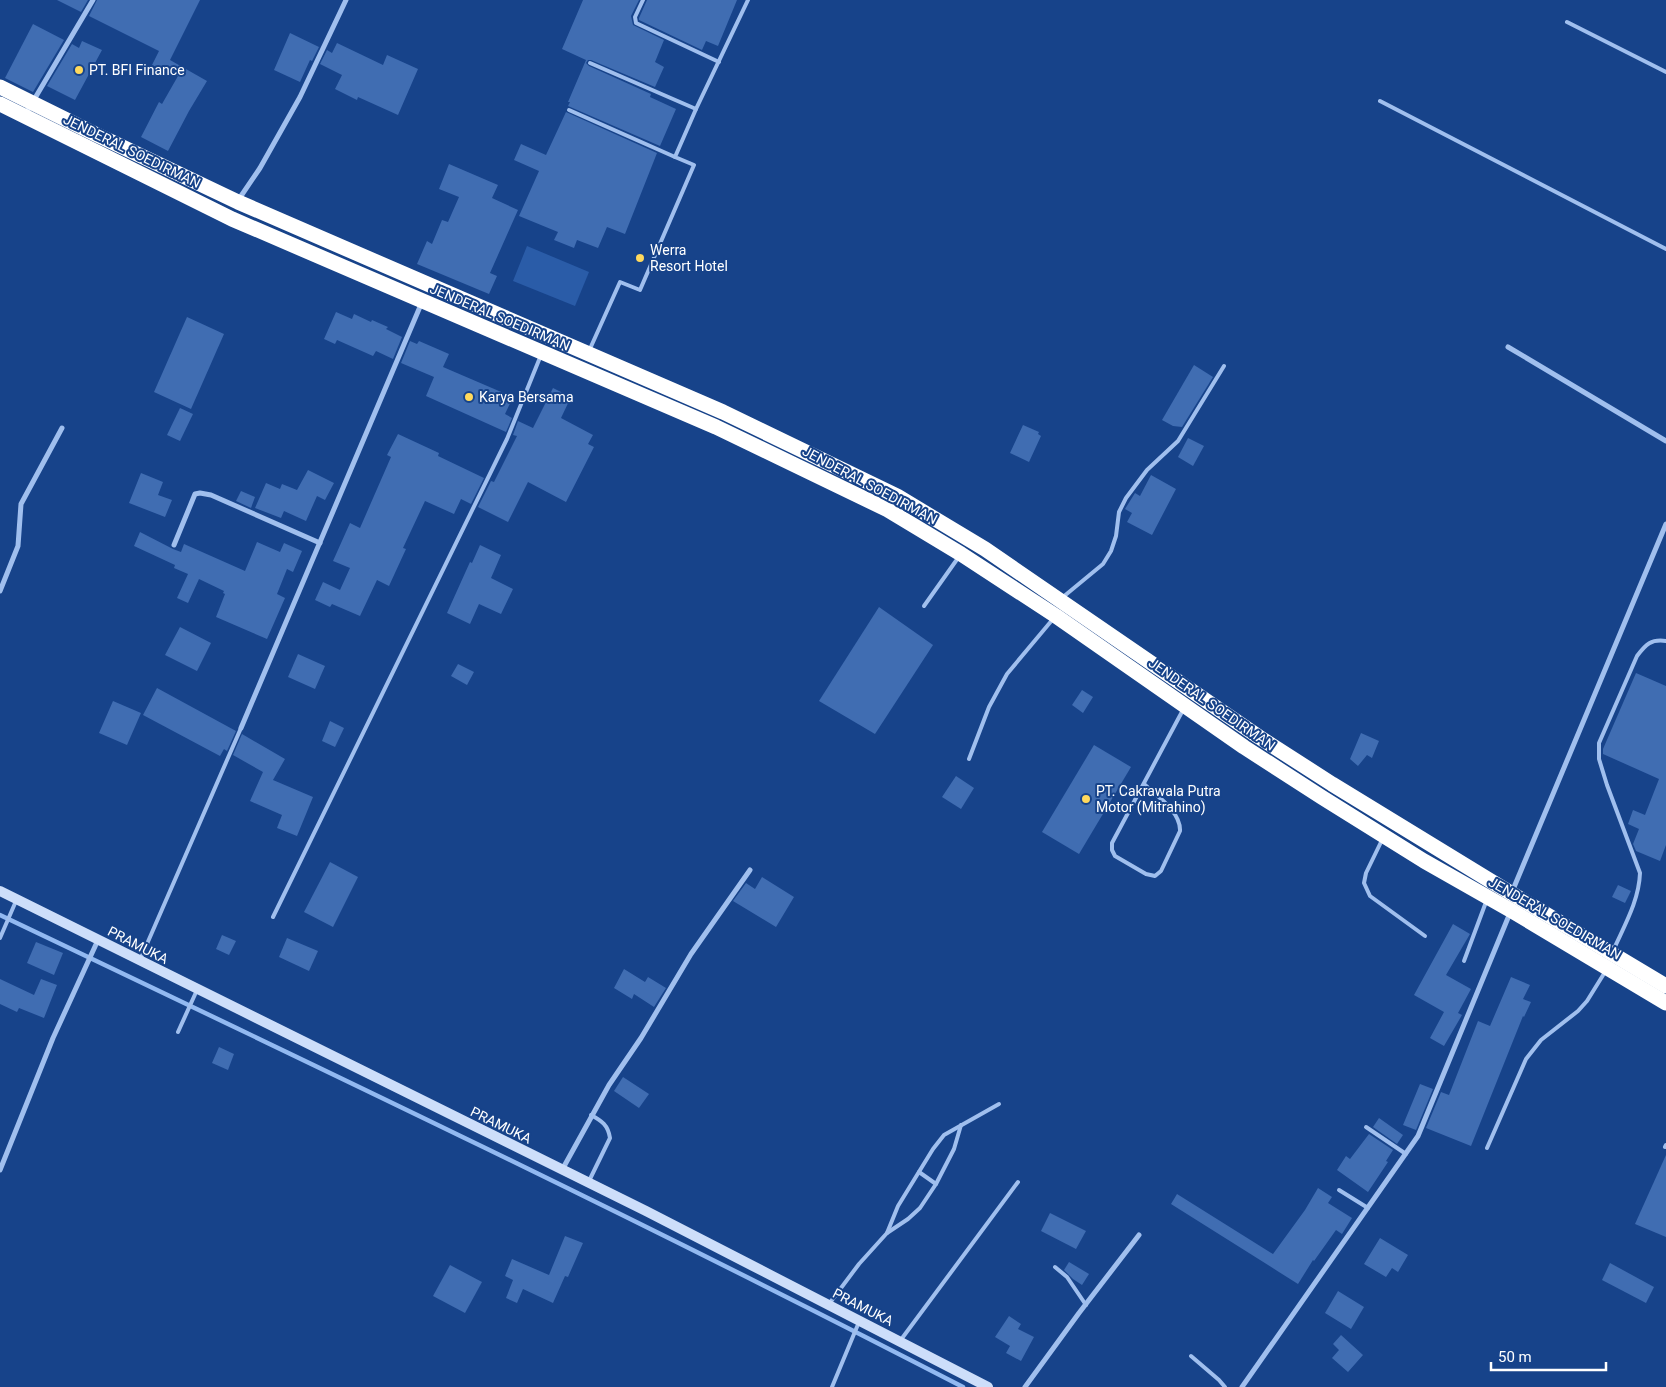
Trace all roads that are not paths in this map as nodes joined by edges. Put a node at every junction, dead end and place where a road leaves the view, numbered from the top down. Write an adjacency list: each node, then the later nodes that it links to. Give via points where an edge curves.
1 (93, 0): 12 (street)
2 (346, 0): 16 (street, via 300,97)
3 (643, 0): 6 (lane, via 635,17 636,23)
4 (748, 0): 6 (lane)
5 (1567, 22): 8 (lane)
6 (719, 62): 13 (lane)
7 (590, 63): 13 (lane)
8 (1666, 72)
9 (0, 87): 12 (highway, JENDERAL SOEDIRMAN)
10 (1380, 101): 17 (lane)
11 (0, 104): 12 (highway, JENDERAL SOEDIRMAN)
12 (28, 109): 16 (highway, JENDERAL SOEDIRMAN, via 95,134); 18 (highway, JENDERAL SOEDIRMAN, via 232,219)
13 (696, 109): 15 (lane)
14 (569, 110): 15 (lane)
15 (675, 157): 21 (lane, via 694,165 640,290 620,282)
16 (238, 202): 21 (highway, JENDERAL SOEDIRMAN)
17 (1666, 249)
18 (422, 302): 20 (highway, JENDERAL SOEDIRMAN); 26 (street)
19 (1508, 347): 24 (street)
20 (542, 353): 28 (highway, JENDERAL SOEDIRMAN, via 716,427 800,467 888,510); 45 (lane, via 507,438)
21 (589, 353): 30 (highway, JENDERAL SOEDIRMAN, via 732,416 897,496)
22 (1224, 366): 30 (lane, via 1178,441 1147,470 1126,498 1119,512 1111,551 1103,564)
23 (62, 428): 29 (street, via 21,504 18,546)
24 (1666, 441)
25 (1666, 524): 41 (street)
26 (320, 543): 27 (street, via 200,493 195,494); 35 (street)
27 (174, 545)
28 (961, 554): 31 (lane); 32 (highway, JENDERAL SOEDIRMAN)
29 (0, 590)
30 (1060, 600): 41 (highway, JENDERAL SOEDIRMAN, via 1259,737)
31 (924, 606)
32 (1056, 616): 34 (highway, JENDERAL SOEDIRMAN); 36 (lane, via 1007,674 989,707)
33 (1666, 641): 51 (lane, via 1657,640 1645,645 1637,656 1599,743 1599,759 1607,785 1640,873 1640,887 1632,910)
34 (1185, 706): 37 (lane); 38 (highway, JENDERAL SOEDIRMAN)
35 (240, 728): 49 (lane)
36 (969, 759)
37 (1144, 784): 37 (lane, via 1173,812 1180,825 1180,832 1161,872 1155,876 1115,856 1112,850 1112,843)
38 (1384, 836): 42 (highway, JENDERAL SOEDIRMAN); 46 (lane, via 1364,883 1370,896)
39 (750, 870): 57 (street, via 691,954)
40 (0, 891): 43 (street, PRAMUKA)
41 (1511, 894): 51 (highway, JENDERAL SOEDIRMAN)
42 (1488, 897): 44 (highway, JENDERAL SOEDIRMAN); 50 (lane)
43 (17, 899): 47 (lane); 48 (street, PRAMUKA)
44 (1512, 911): 51 (highway, JENDERAL SOEDIRMAN); 61 (street, via 1424,1123)
45 (273, 917)
46 (1424, 936)
47 (0, 938)
48 (96, 943): 49 (street, PRAMUKA); 62 (street, via 53,1038)
49 (140, 960): 53 (street, PRAMUKA)
50 (1464, 961)
51 (1609, 961): 52 (highway, JENDERAL SOEDIRMAN); 54 (highway, JENDERAL SOEDIRMAN); 60 (lane, via 1587,1002 1540,1040 1526,1059)
52 (1666, 986)
53 (197, 990): 55 (lane); 63 (street, PRAMUKA)
54 (1666, 1003)
55 (178, 1032)
56 (999, 1104): 58 (lane)
57 (591, 1115): 63 (street); 66 (lane, via 603,1121 610,1138)
58 (961, 1125): 64 (lane, via 944,1135); 67 (lane, via 954,1148)
59 (1366, 1127): 61 (lane)
60 (1487, 1148)
61 (1406, 1154): 69 (street)
62 (0, 1170)
63 (562, 1170): 66 (street, PRAMUKA)
64 (919, 1172): 67 (lane); 70 (lane, via 898,1206)
65 (1018, 1182): 76 (lane)
66 (588, 1183): 73 (street, PRAMUKA)
67 (936, 1184): 70 (lane, via 920,1208)
68 (1339, 1190): 69 (lane)
69 (1368, 1208): 82 (street)
70 (887, 1233): 73 (lane)
71 (1140, 1235): 74 (street)
72 (1055, 1267): 74 (lane, via 1067,1277)
73 (829, 1304): 75 (street, PRAMUKA)
74 (1086, 1305): 80 (street)
75 (860, 1320): 76 (street, PRAMUKA); 78 (lane)
76 (900, 1341): 79 (street, PRAMUKA)
77 (1192, 1356): 81 (lane)
78 (832, 1387)
79 (988, 1387)
80 (1025, 1387)
81 (1225, 1387)
82 (1242, 1387)

